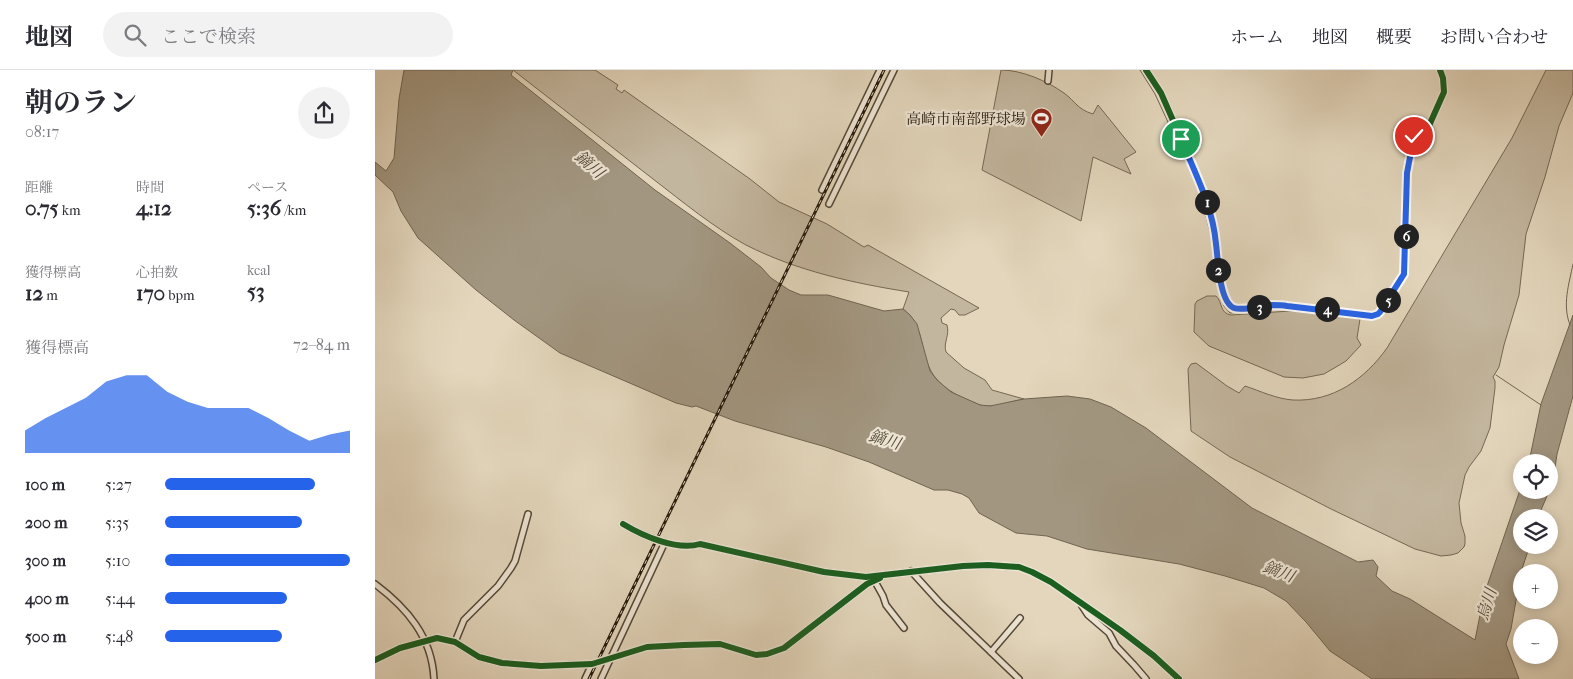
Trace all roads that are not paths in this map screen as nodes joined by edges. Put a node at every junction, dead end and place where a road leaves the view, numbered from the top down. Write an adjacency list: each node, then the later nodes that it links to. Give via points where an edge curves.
1 (880, 70): 7 (street)
2 (893, 70): 8 (street)
3 (1049, 70): 6 (street)
4 (1146, 70): 5 (street, via 1161,93 1200,182 1214,230 1218,272 1227,302 1234,308 1280,305 1366,315 1378,314 1404,274 1407,173 1414,136 1428,128 1444,92)
5 (1442, 70)
6 (1048, 82)
7 (822, 190)
8 (829, 204)
9 (527, 514): 19 (street, via 511,568 464,620)
10 (623, 524): 11 (street, via 639,534)
11 (665, 542): 13 (street, via 700,544 824,572); 21 (street)
12 (911, 571): 13 (street); 15 (street, via 988,565 1019,567 1051,582); 20 (street)
13 (873, 578): 17 (street, via 886,605); 21 (street, via 779,650 756,655 720,644 685,644 647,647)
14 (375, 584): 18 (street, via 409,614)
15 (1081, 603): 28 (street); 29 (street, via 1147,650)
16 (1020, 618): 20 (street)
17 (904, 628)
18 (425, 640): 19 (street, via 437,638); 22 (street); 24 (street)
19 (455, 642): 23 (street, via 479,657 502,663 541,666)
20 (991, 652): 27 (street)
21 (612, 658): 23 (street); 26 (street)
22 (377, 659)
23 (592, 664): 25 (street)
24 (434, 679)
25 (585, 679)
26 (601, 679)
27 (1019, 679)
28 (1146, 679)
29 (1179, 679)

